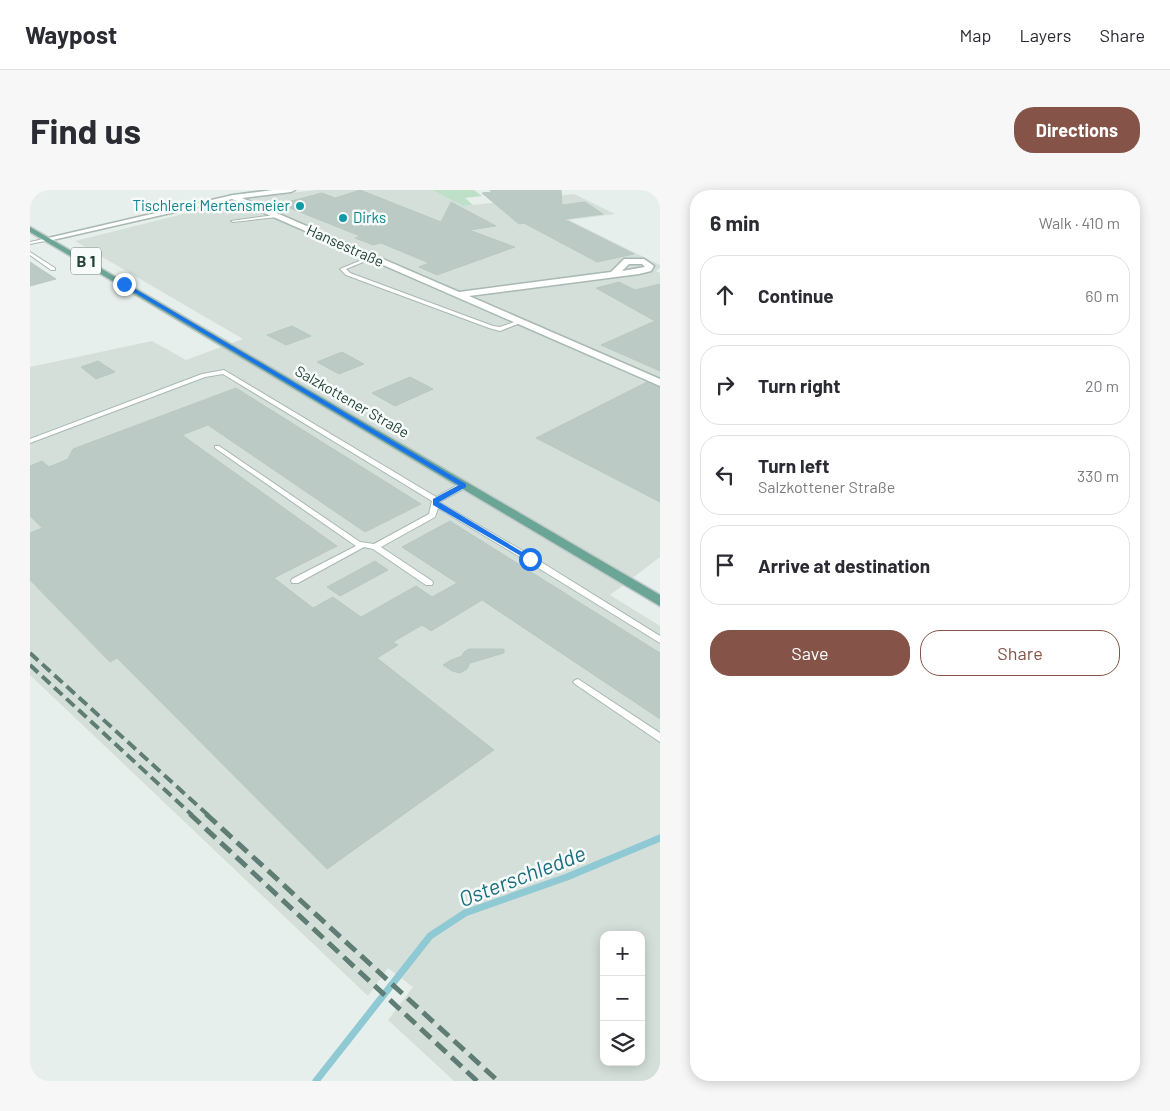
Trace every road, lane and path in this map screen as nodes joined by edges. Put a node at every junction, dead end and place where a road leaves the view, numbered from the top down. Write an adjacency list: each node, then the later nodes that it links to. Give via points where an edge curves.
1 (290, 190): 2 (street)
2 (233, 197): 3 (street, Hansestraße); 6 (street)
3 (275, 216): 4 (lane); 9 (street, Hansestraße)
4 (233, 221)
5 (30, 229): 6 (main road, Salzkottener Straße / B 1)
6 (48, 239): 7 (lane); 17 (main road, Salzkottener Straße / B 1)
7 (30, 243)
8 (30, 253): 10 (lane)
9 (371, 258): 12 (street, Hansestraße); 13 (lane, via 343,269 348,274 491,327 500,329)
10 (53, 269)
11 (615, 273): 12 (street)
12 (457, 296): 13 (street, Hansestraße)
13 (520, 322): 14 (street, Hansestraße)
14 (660, 383)
15 (30, 441): 18 (lane, via 204,375 224,372)
16 (217, 447): 19 (lane)
17 (464, 485): 18 (lane); 23 (main road, Salzkottener Straße / B 1)
18 (436, 502): 20 (lane, via 432,515); 24 (lane)
19 (363, 545): 20 (lane); 21 (lane)
20 (374, 547): 22 (lane)
21 (295, 581)
22 (429, 583)
23 (660, 601)
24 (660, 640)
25 (578, 682): 26 (lane)
26 (660, 738)

